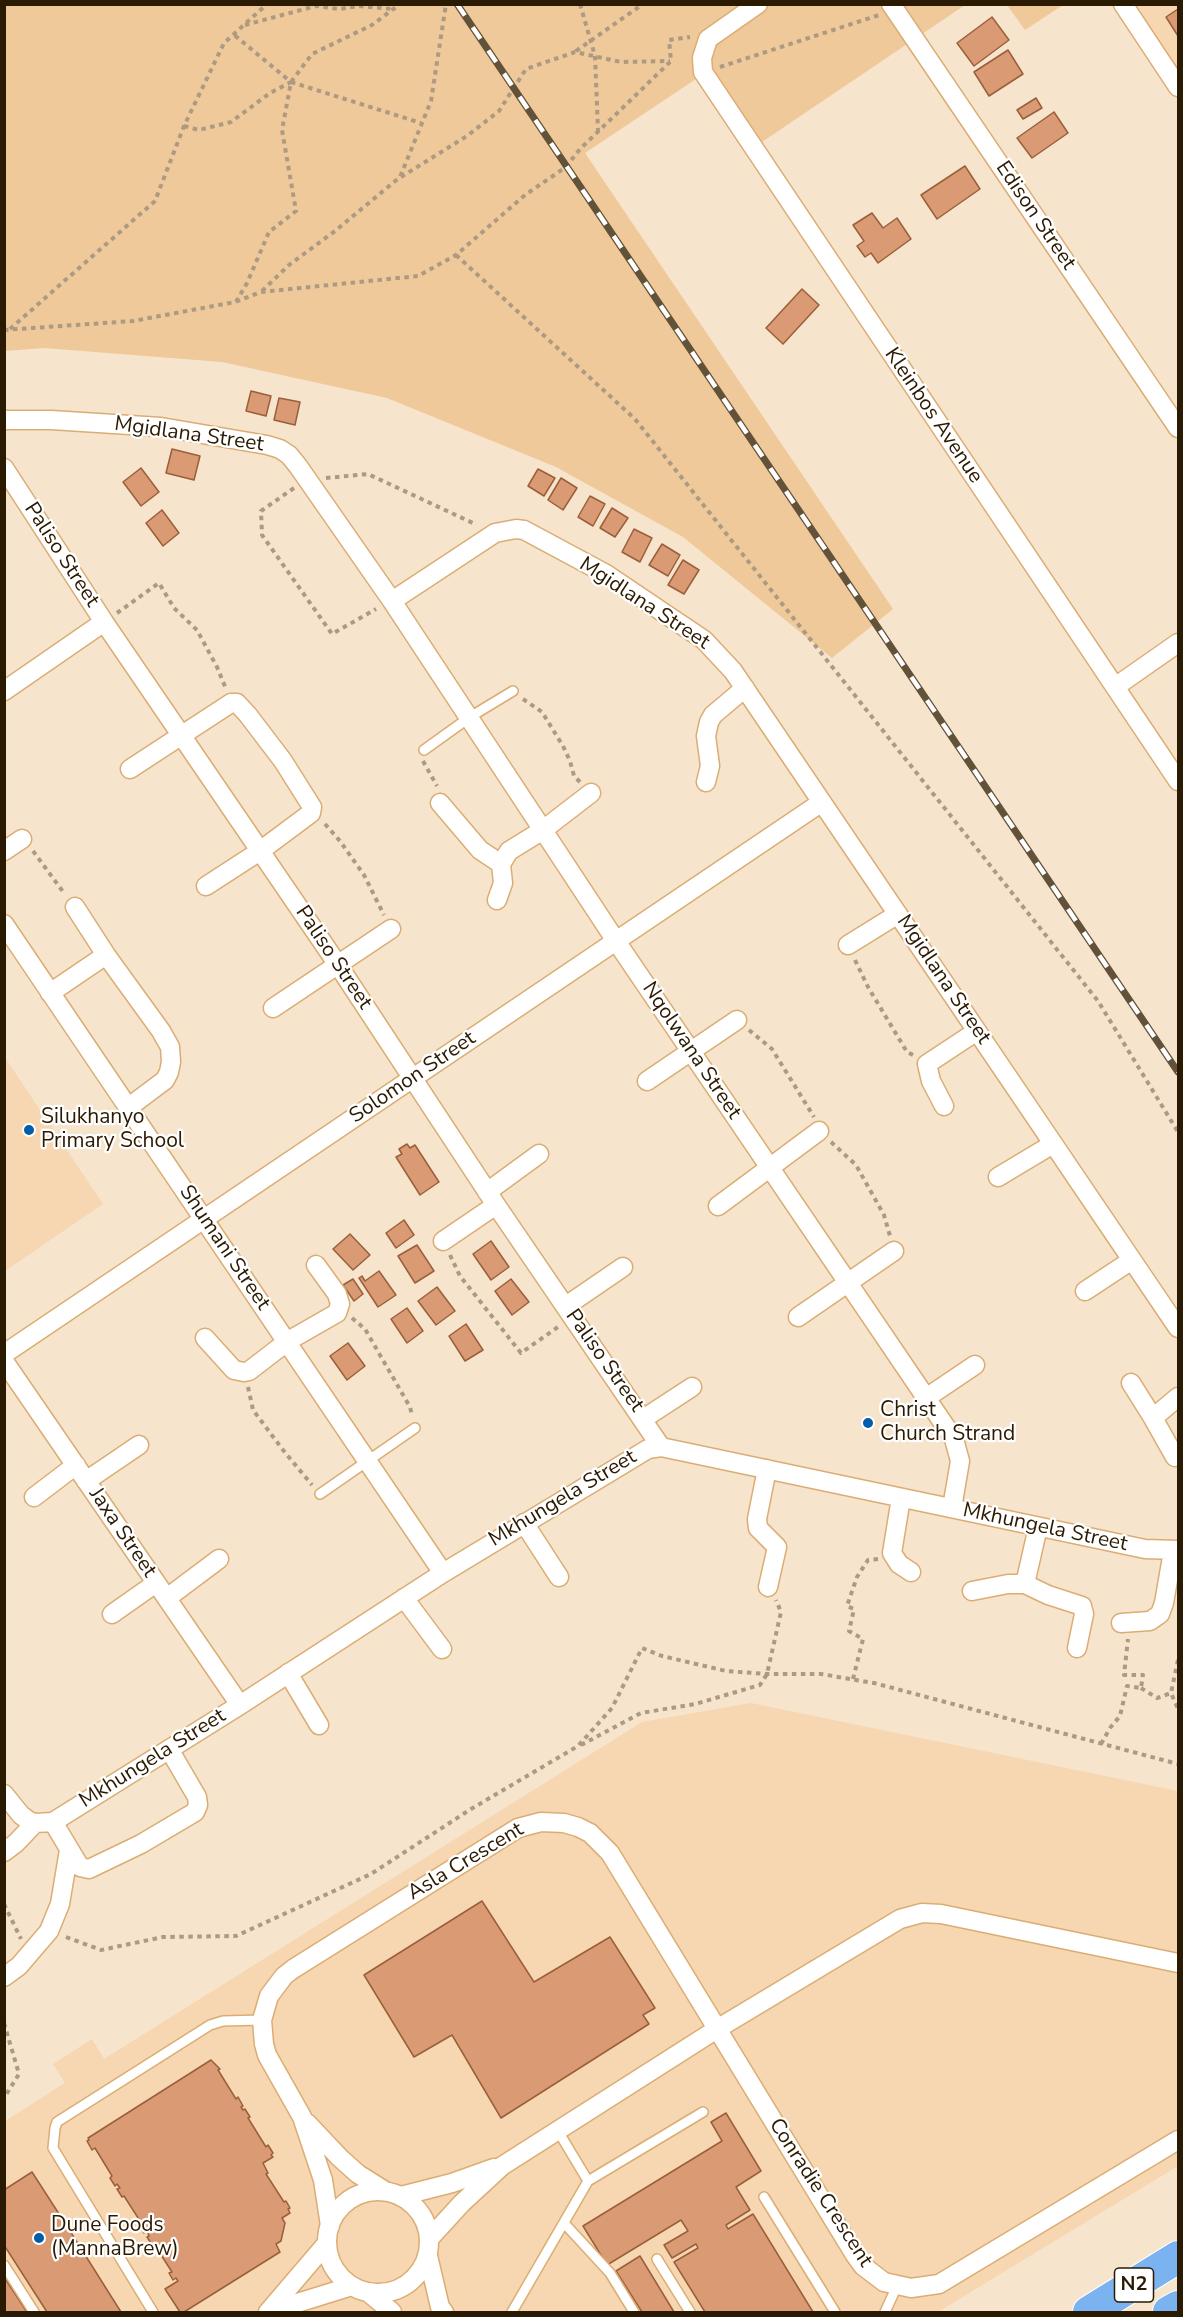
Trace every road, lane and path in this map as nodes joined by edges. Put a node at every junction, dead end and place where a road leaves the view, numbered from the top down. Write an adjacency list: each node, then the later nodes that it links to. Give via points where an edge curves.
1 (267, 4): 10 (path)
2 (400, 4): 9 (path)
3 (446, 4): 20 (path, via 431,101)
4 (580, 4): 12 (path)
5 (643, 4): 12 (path)
6 (758, 4): 13 (street)
7 (1123, 4): 19 (street)
8 (892, 7): 17 (path); 29 (street, Edison Street)
9 (394, 9): 10 (path, via 316,6); 18 (path, via 372,25 312,54)
10 (243, 26): 11 (path)
11 (233, 34): 18 (path); 21 (path, via 224,43)
12 (591, 40): 14 (path); 15 (path)
13 (700, 42): 16 (path, via 669,40); 17 (street)
14 (575, 52): 15 (path); 23 (path, via 526,69 499,111 467,136)
15 (595, 56): 16 (path, via 621,62); 22 (path)
16 (671, 61): 22 (path)
17 (703, 72): 34 (street, Kleinbos Avenue)
18 (291, 82): 20 (path); 21 (path, via 231,122 199,130); 26 (path, via 282,130 296,211 269,232)
19 (1179, 87)
20 (422, 123): 23 (path)
21 (184, 126): 27 (path, via 155,201)
22 (598, 132): 24 (path, via 566,167 525,195)
23 (400, 177): 25 (path)
24 (456, 255): 25 (path, via 418,276); 75 (path, via 635,419 1098,1001)
25 (261, 292): 26 (path)
26 (235, 302): 27 (path, via 133,321)
27 (7, 329)
28 (4, 420): 31 (street, Mgidlana Street, via 161,427 280,449 298,466)
29 (1179, 428)
30 (4, 468): 32 (street, Paliso Street)
31 (392, 601): 35 (street, Mgidlana Street, via 495,533 524,530 606,574 687,627 716,651); 39 (street, Nqolwana Street)
32 (104, 622): 36 (street); 38 (path, via 159,583 174,608 197,630); 40 (street, Paliso Street)
33 (1179, 643): 34 (street)
34 (1115, 687): 43 (street, Kleinbos Avenue)
35 (745, 688): 44 (street, via 708,722 710,766); 46 (street, Mgidlana Street)
36 (4, 691)
37 (513, 691): 39 (lane); 45 (path, via 542,712 563,746 574,776)
38 (231, 703): 40 (street); 48 (street, via 237,703 248,715)
39 (470, 717): 41 (lane); 49 (street, Nqolwana Street)
40 (181, 735): 42 (street); 52 (street, Paliso Street)
41 (424, 750): 47 (path, via 419,755 443,796)
42 (130, 770)
43 (1179, 781)
44 (706, 782)
45 (591, 793): 49 (street)
46 (822, 802): 57 (street, Mgidlana Street); 60 (street, Solomon Street)
47 (441, 803): 53 (street, via 480,850)
48 (312, 810): 52 (street); 59 (path, via 364,875)
49 (543, 830): 53 (street, via 509,851); 60 (street, Nqolwana Street)
50 (22, 839): 51 (street); 56 (path)
51 (4, 851)
52 (260, 852): 54 (street); 63 (street, Paliso Street)
53 (501, 864): 55 (street, via 503,883)
54 (206, 886)
55 (497, 900)
56 (75, 907): 62 (street)
57 (898, 914): 61 (street); 67 (street, Mgidlana Street)
58 (4, 924): 64 (street, Shumani Street)
59 (391, 929): 63 (street)
60 (616, 941): 68 (street, Nqolwana Street); 70 (street, Solomon Street)
61 (848, 945): 69 (path, via 868,987 908,1052)
62 (106, 955): 64 (street); 73 (street, via 170,1047 165,1080)
63 (338, 965): 65 (street); 70 (street, Paliso Street)
64 (50, 993): 73 (street, Shumani Street)
65 (273, 1008)
66 (737, 1020): 68 (street); 74 (path, via 772,1049 813,1113)
67 (977, 1031): 69 (street); 76 (street, Mgidlana Street)
68 (690, 1050): 71 (street); 78 (street, Nqolwana Street)
69 (928, 1062): 72 (street, via 927,1069)
70 (413, 1078): 80 (street, Paliso Street); 82 (street, Solomon Street)
71 (647, 1081)
72 (944, 1106)
73 (129, 1107): 82 (street, Shumani Street)
74 (819, 1131): 78 (street); 84 (path, via 856,1165 884,1215)
75 (1179, 1132)
76 (1053, 1144): 79 (street); 85 (street, Mgidlana Street)
77 (539, 1154): 80 (street)
78 (770, 1167): 81 (street); 88 (street, Nqolwana Street)
79 (999, 1177)
80 (491, 1198): 83 (street); 91 (street, Paliso Street)
81 (718, 1206)
82 (205, 1219): 95 (street, Shumani Street); 96 (street, Solomon Street)
83 (443, 1241): 91 (path, via 460,1276 521,1353)
84 (894, 1251): 88 (street)
85 (1132, 1260): 89 (street); 93 (street, Mgidlana Street)
86 (316, 1265): 90 (street, via 337,1294)
87 (623, 1267): 91 (street)
88 (848, 1283): 92 (street); 103 (street, Nqolwana Street)
89 (1085, 1291)
90 (340, 1309): 95 (street); 106 (path, via 365,1329 410,1407)
91 (569, 1311): 105 (street, Paliso Street)
92 (798, 1317)
93 (1179, 1328)
94 (205, 1338): 99 (street, via 234,1370)
95 (288, 1341): 99 (street); 110 (street, Shumani Street)
96 (4, 1354)
97 (4, 1361): 112 (street, Jaxa Street)
98 (975, 1365): 103 (street)
99 (244, 1372): 113 (path, via 254,1410)
100 (1131, 1383): 104 (street)
101 (692, 1387): 105 (street)
102 (1179, 1397): 104 (street)
103 (926, 1398): 116 (street, Nqolwana Street, via 954,1439 960,1455)
104 (1153, 1418): 109 (street)
105 (643, 1419): 108 (street, Paliso Street)
106 (415, 1428): 110 (lane)
107 (139, 1445): 112 (street)
108 (661, 1447): 111 (street, Mkhungela Street); 117 (street, Mkhungela Street, via 632,1457)
109 (1175, 1456)
110 (368, 1461): 113 (lane); 123 (street, Shumani Street)
111 (766, 1470): 115 (street, Mkhungela Street); 127 (street, via 757,1520 758,1528 777,1547)
112 (81, 1473): 114 (street); 125 (street, Jaxa Street)
113 (320, 1494)
114 (34, 1497)
115 (901, 1498): 116 (street, Mkhungela Street); 121 (street, via 892,1549)
116 (952, 1508): 118 (street, Mkhungela Street)
117 (524, 1523): 123 (street, Mkhungela Street); 124 (street)
118 (1038, 1527): 119 (street, Mkhungela Street, via 1145,1549); 126 (street)
119 (1176, 1551): 131 (street)
120 (219, 1558): 129 (street)
121 (894, 1558): 122 (street); 140 (path, via 867,1560 847,1606 854,1609 849,1631 862,1639)
122 (911, 1572)
123 (442, 1573): 130 (street, Mkhungela Street)
124 (559, 1577)
125 (156, 1583): 129 (street, Jaxa Street); 132 (street)
126 (1025, 1584): 128 (street); 135 (street, via 1082,1606)
127 (768, 1587): 139 (path, via 781,1611)
128 (972, 1591)
129 (167, 1598): 143 (street, Jaxa Street)
130 (404, 1598): 136 (street); 138 (street, Mkhungela Street)
131 (1171, 1606): 133 (street, via 1150,1621)
132 (112, 1614)
133 (1141, 1622): 134 (street); 141 (path, via 1128,1636 1124,1675 1143,1675)
134 (1121, 1623)
135 (1077, 1648)
136 (442, 1649)
137 (1179, 1660): 142 (path)
138 (288, 1673): 143 (street, Mkhungela Street); 145 (street)
139 (767, 1674): 140 (path, via 821,1674); 147 (path, via 760,1685 694,1704 641,1713); 147 (path, via 726,1671 642,1648 612,1708)
140 (853, 1679): 146 (path)
141 (1141, 1688): 142 (path, via 1157,1698); 146 (path, via 1128,1686 1120,1716)
142 (1171, 1693): 144 (path)
143 (240, 1705): 148 (street, Mkhungela Street)
144 (1179, 1709)
145 (319, 1725)
146 (1101, 1744): 149 (path)
147 (578, 1746): 155 (path, via 370,1874 236,1936 163,1937 101,1950)
148 (169, 1749): 151 (street, Mkhungela Street); 152 (street, via 197,1797 195,1812 89,1869 80,1867)
149 (1179, 1764)
150 (4, 1794): 151 (street, via 21,1815)
151 (44, 1823): 152 (street); 153 (street, Mkhungela Street)
152 (69, 1850): 155 (street, via 60,1904)
153 (4, 1852)
154 (4, 1904): 156 (path)
155 (49, 1931): 156 (street)
156 (29, 1956): 158 (street)
157 (1179, 1963): 161 (street, via 922,1913 890,1924)
158 (4, 1977)
159 (262, 2020): 161 (street, Asla Crescent, via 272,1991 293,1969 519,1828 553,1821 590,1833 610,1853); 164 (street, Asla Crescent, via 267,2055); 182 (lane, via 210,2025 57,2122 53,2148)
160 (4, 2023): 162 (path, via 19,2074)
161 (717, 2029): 165 (street); 177 (street, Conradie Crescent, via 855,2255 873,2274)
162 (4, 2097)
163 (703, 2112): 168 (lane)
164 (302, 2117): 169 (street, Asla Crescent, via 358,2174); 172 (street, Asla Crescent, via 323,2180)
165 (558, 2131): 167 (street); 168 (lane)
166 (1179, 2140): 177 (street, Conradie Crescent, via 952,2278 925,2288)
167 (502, 2166): 169 (street, via 452,2183); 173 (street, via 462,2203)
168 (588, 2181): 171 (lane)
169 (393, 2194): 172 (street, via 368,2192 351,2198 338,2210); 173 (street, via 416,2207 425,2221)
170 (764, 2197): 188 (lane)
171 (564, 2223): 185 (lane); 186 (lane, via 610,2273)
172 (328, 2234): 178 (street, via 327,2250 334,2267); 180 (street)
173 (429, 2247): 178 (street, via 420,2272 411,2282 386,2293); 184 (street)
174 (1179, 2257): 190 (highway, N2)
175 (657, 2259): 187 (lane)
176 (4, 2265): 181 (lane)
177 (897, 2286): 189 (lane)
178 (360, 2290): 180 (street); 183 (street)
179 (1179, 2307): 191 (highway, N2)
180 (269, 2311)
181 (34, 2313)
182 (153, 2313)
183 (392, 2313)
184 (444, 2313)
185 (512, 2313)
186 (634, 2313)
187 (690, 2313)
188 (835, 2313)
189 (885, 2313)
190 (1089, 2313)
191 (1169, 2313)

